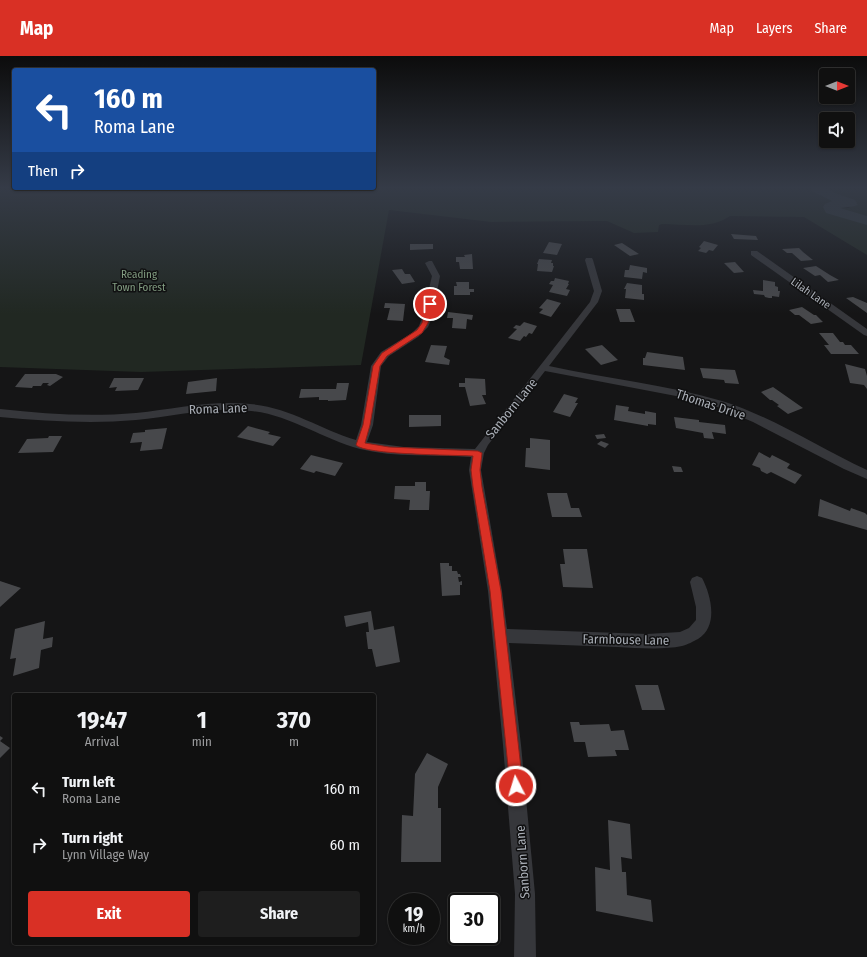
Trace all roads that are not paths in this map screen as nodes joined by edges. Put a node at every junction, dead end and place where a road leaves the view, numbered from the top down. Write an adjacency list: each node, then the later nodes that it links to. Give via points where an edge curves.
1 (754, 253): 4 (street, Lilah Lane)
2 (589, 260): 5 (street, Sanborn Lane, via 597,286 597,298)
3 (429, 263): 7 (street, via 436,276 425,323 415,335 385,354 376,366)
4 (867, 333)
5 (544, 368): 8 (street, Sanborn Lane); 9 (street, Thomas Drive, via 576,376 665,390 720,405 773,427)
6 (0, 413): 7 (street, Roma Lane, via 52,418 96,418 139,416 211,406 252,407 296,417 332,435)
7 (360, 445): 8 (street, Roma Lane, via 384,449)
8 (478, 453): 11 (street, Sanborn Lane, via 477,487)
9 (867, 475)
10 (697, 582): 11 (street, Farmhouse Lane, via 704,607 703,622 694,633 681,639 647,641)
11 (501, 636): 12 (street, Sanborn Lane, via 523,860)
12 (525, 957)

